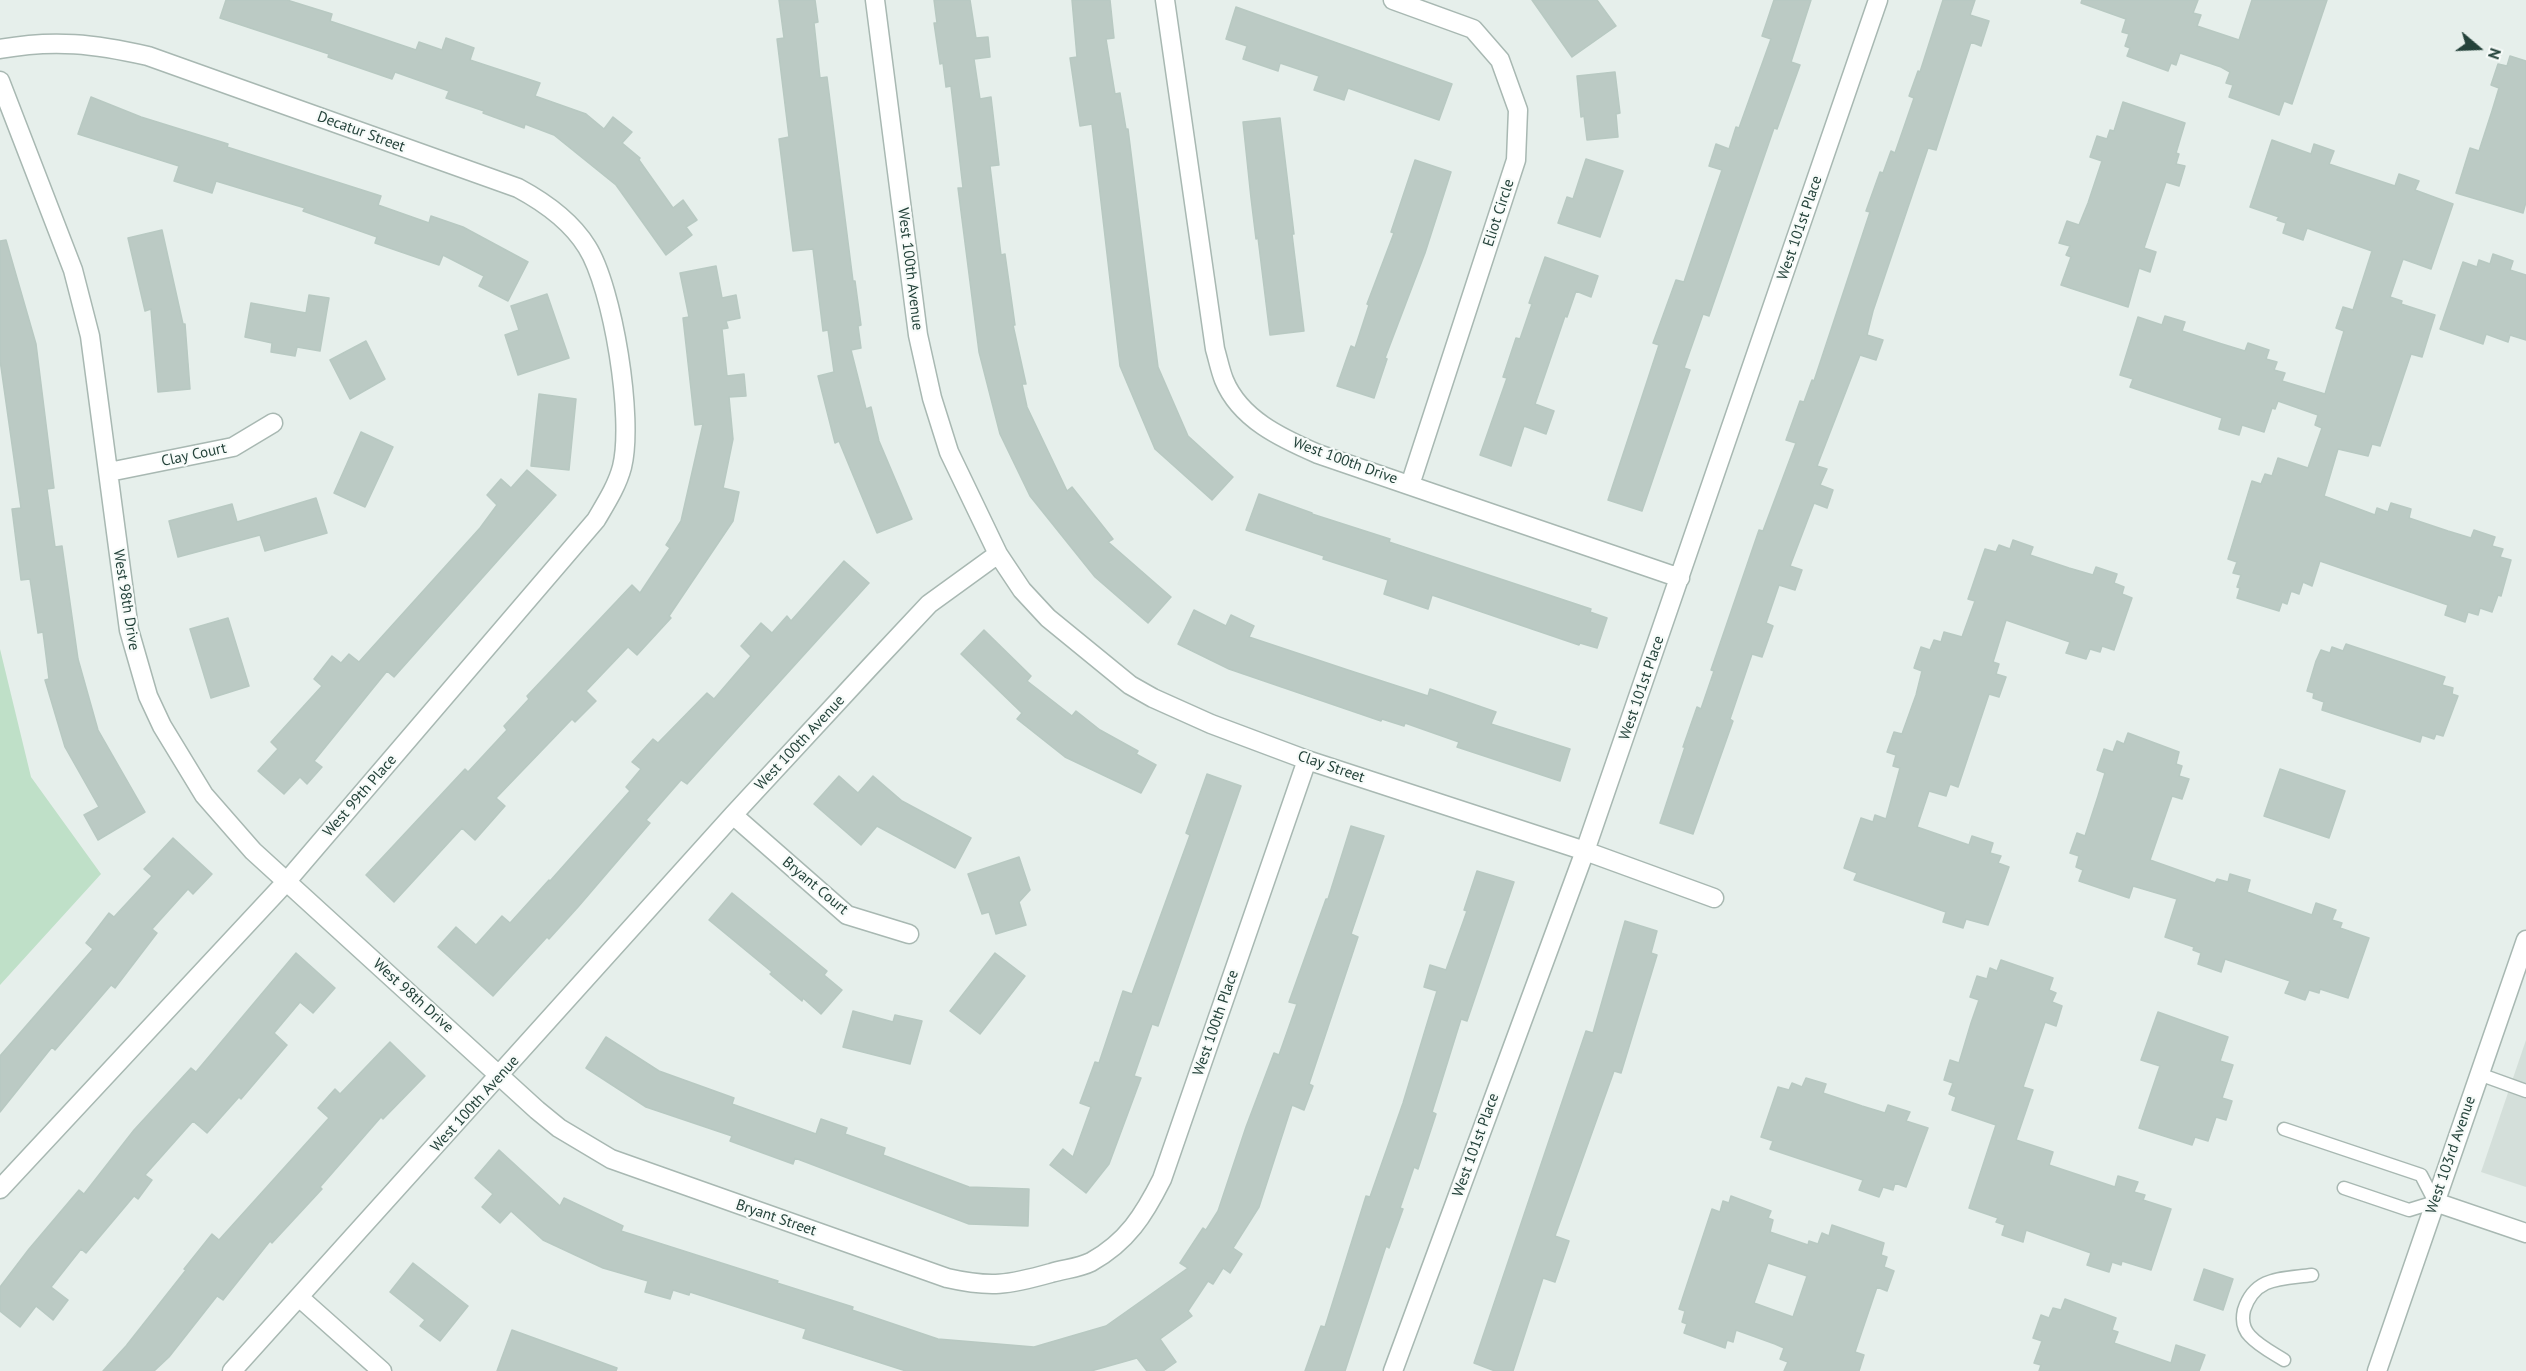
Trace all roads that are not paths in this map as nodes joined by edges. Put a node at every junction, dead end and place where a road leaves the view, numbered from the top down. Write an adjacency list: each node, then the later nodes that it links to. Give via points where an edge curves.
1 (875, 0): 11 (street, West 100th Avenue, via 918,334 932,398 948,452)
2 (1165, 0): 10 (street, West 100th Drive, via 1215,349 1224,380 1237,403 1257,422 1288,441)
3 (1393, 0): 10 (street, Eliot Circle, via 1473,29 1500,60 1518,110 1516,160)
4 (1878, 0): 12 (street, West 101st Place)
5 (0, 49): 7 (street, Decatur Street, via 70,43 148,56 518,188 540,200 574,229 588,247 608,299)
6 (0, 81): 9 (street, West 98th Drive, via 73,270 90,336)
7 (618, 358): 16 (street, West 99th Place, via 625,446 618,480 596,520)
8 (273, 423): 9 (street, Clay Court, via 233,447)
9 (109, 472): 16 (street, West 98th Drive, via 129,630 148,696 204,795 225,822)
10 (1410, 485): 12 (street, West 100th Drive)
11 (998, 554): 13 (street, Clay Street, via 1022,590 1048,618 1131,685 1211,724); 14 (street, West 100th Avenue, via 929,604)
12 (1680, 578): 15 (street, West 101st Place)
13 (1307, 760): 15 (street, Clay Street); 28 (street, West 100th Place, via 1162,1179 1139,1221 1117,1244)
14 (733, 816): 18 (street, Bryant Court, via 847,915); 20 (street, West 100th Avenue)
15 (1585, 851): 17 (street, Clay Street); 34 (street, West 101st Place)
16 (287, 881): 20 (street, West 98th Drive); 25 (street, West 99th Place)
17 (1714, 898)
18 (909, 934)
19 (2526, 940): 21 (street, West 103rd Avenue)
20 (496, 1071): 28 (street, Bryant Street, via 559,1128 610,1159 947,1278 993,1286); 30 (street, West 100th Avenue)
21 (2479, 1074): 22 (lane); 26 (street, West 103rd Avenue)
22 (2526, 1091)
23 (2284, 1129): 26 (lane, via 2421,1175)
24 (2344, 1188): 26 (lane, via 2409,1210)
25 (0, 1189)
26 (2435, 1202): 27 (street); 35 (street, West 103rd Avenue)
27 (2526, 1233)
28 (1089, 1263)
29 (2312, 1275): 31 (lane, via 2259,1285 2248,1299 2242,1318 2249,1335)
30 (300, 1298): 32 (street, West 100th Avenue); 33 (street)
31 (2284, 1360)
32 (232, 1371)
33 (382, 1371)
34 (1393, 1371)
35 (2377, 1371)

